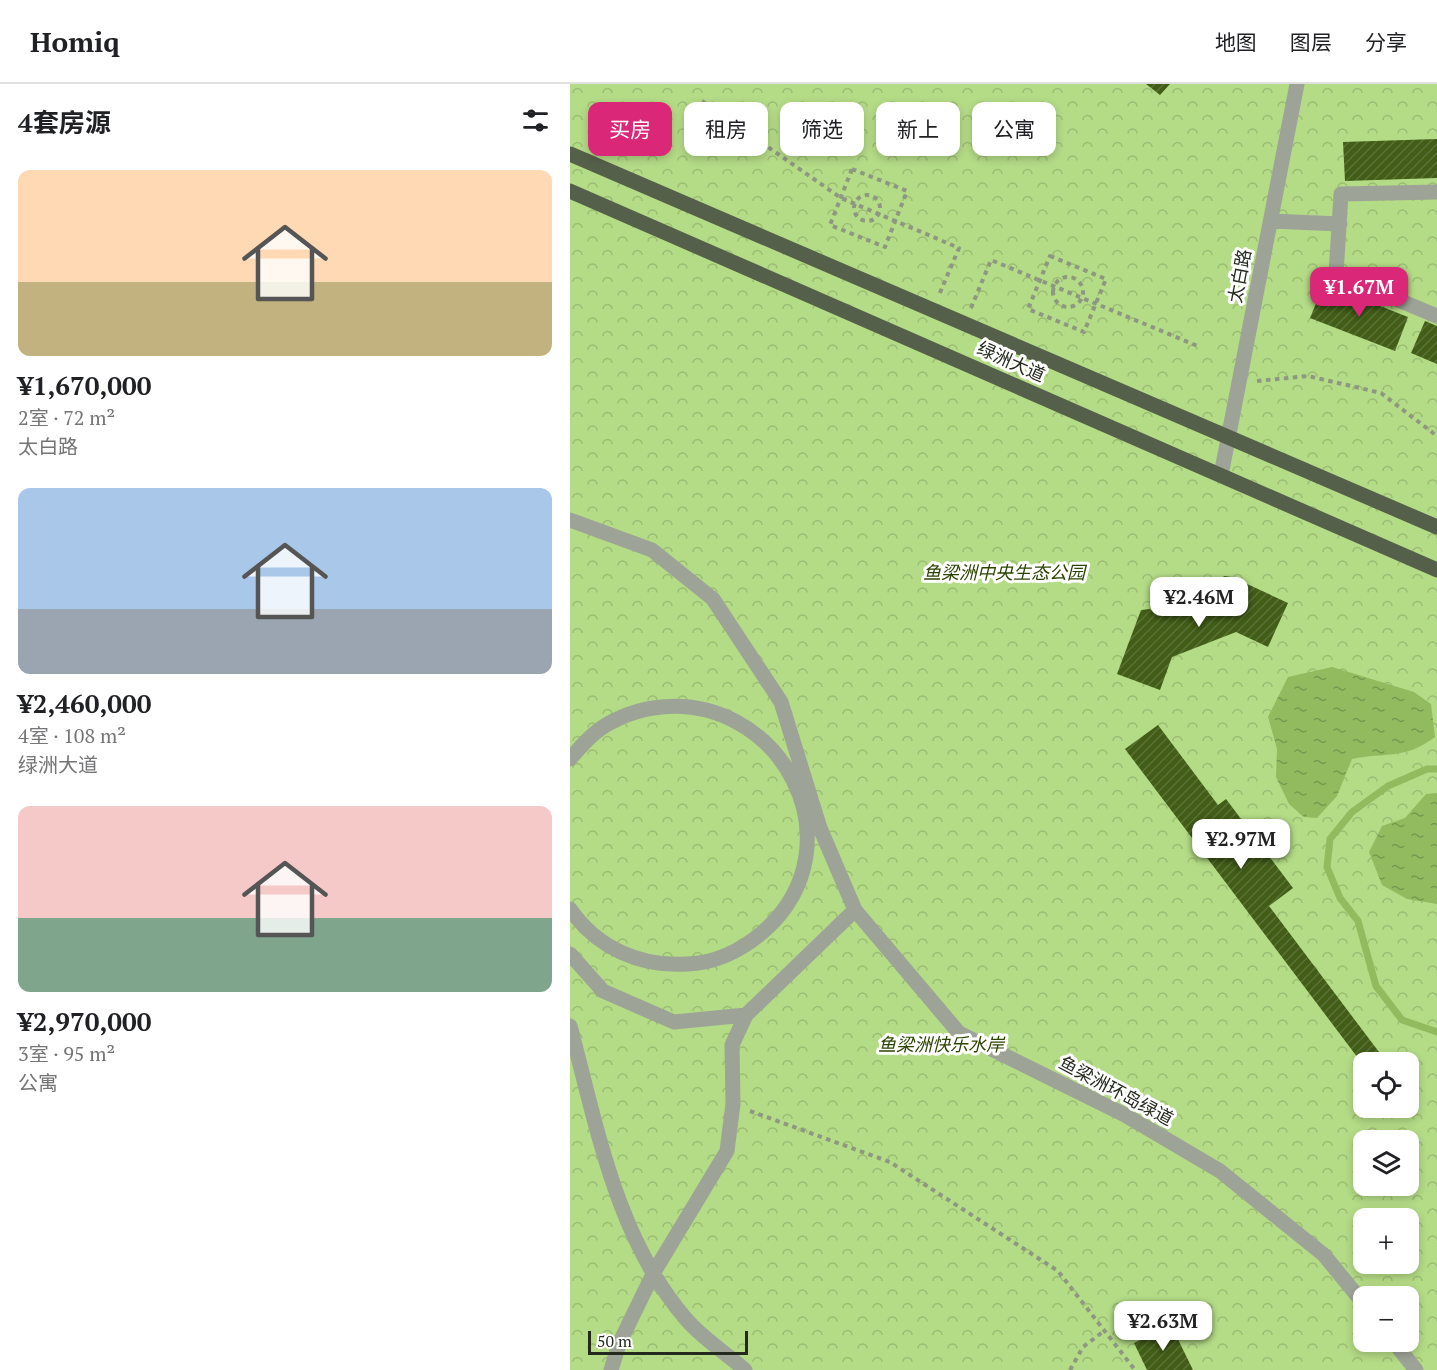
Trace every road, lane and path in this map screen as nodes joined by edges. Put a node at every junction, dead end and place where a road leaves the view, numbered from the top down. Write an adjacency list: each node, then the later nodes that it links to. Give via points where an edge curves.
1 (1297, 84): 10 (street, 太白路)
2 (702, 101): 6 (path)
3 (570, 154): 16 (main road, 绿洲大道)
4 (570, 191): 23 (main road, 绿洲大道)
5 (1437, 192): 11 (street, via 1341,194)
6 (841, 198): 7 (path); 9 (path, via 830,225 885,247); 9 (path, via 852,169 908,191)
7 (854, 203): 8 (path); 8 (path, via 854,212 863,221); 8 (path, via 859,197 872,195 878,201)
8 (879, 214): 9 (path)
9 (896, 221): 16 (path, via 959,248)
10 (1270, 221): 11 (street); 20 (street, 太白路)
11 (1341, 225): 17 (street, via 1336,274)
12 (1040, 280): 13 (path); 15 (path, via 1050,256 1106,279); 15 (path, via 1028,309 1084,332); 18 (path, via 991,260)
13 (1054, 286): 14 (path); 14 (path, via 1053,296 1060,304 1070,307); 14 (path, via 1060,278 1074,278 1083,288)
14 (1082, 298): 15 (path)
15 (1096, 304): 19 (path)
16 (933, 310): 18 (main road, 绿洲大道)
17 (1437, 316)
18 (964, 323): 22 (main road, 绿洲大道)
19 (1200, 347)
20 (1239, 383): 21 (path, via 1308,376 1381,393); 22 (street, 太白路)
21 (1437, 436)
22 (1228, 439): 23 (street, 太白路); 25 (main road, 绿洲大道)
23 (1221, 475): 26 (main road, 绿洲大道)
24 (570, 520): 29 (street, 鱼梁洲环岛绿道, via 652,550 713,599 781,702 820,828)
25 (1437, 528)
26 (1437, 570)
27 (570, 759): 28 (street, via 596,731 636,711 677,705 718,712 755,732 784,762 802,800 807,841 799,882 778,918 747,946 706,963 662,966 619,953 583,928)
28 (570, 909)
29 (855, 910): 31 (street); 35 (street, 鱼梁洲环岛绿道, via 959,1033 1125,1115 1220,1171 1324,1255)
30 (570, 954): 31 (street, via 603,991 674,1022)
31 (746, 1015): 33 (street, via 732,1045)
32 (570, 1026): 34 (street, via 611,1178 639,1251)
33 (733, 1104): 34 (street, via 727,1151); 36 (path, via 890,1162 1058,1271)
34 (654, 1272): 38 (street, via 619,1344); 39 (street, via 686,1319)
35 (1353, 1291)
36 (1104, 1331): 40 (path, via 1083,1347); 41 (path)
37 (1402, 1352): 42 (street)
38 (611, 1370)
39 (745, 1370)
40 (1070, 1370)
41 (1134, 1370)
42 (1416, 1370)

